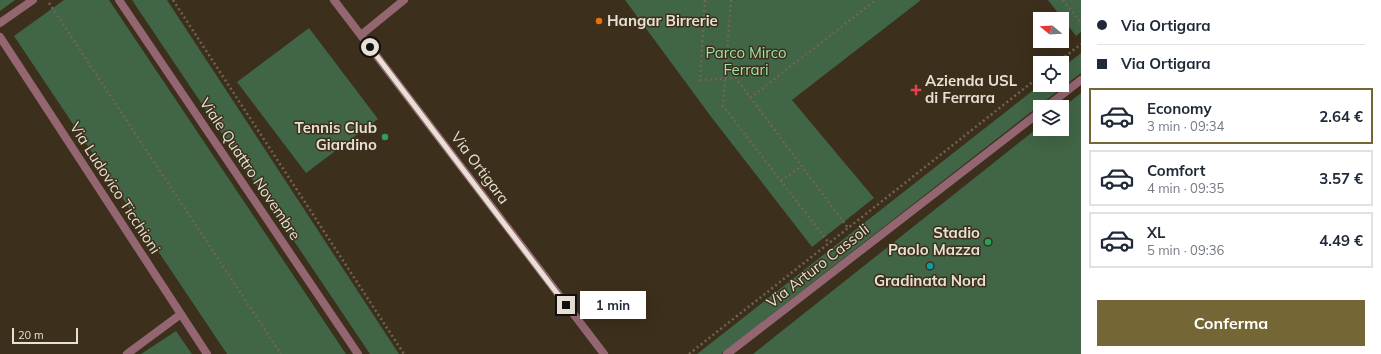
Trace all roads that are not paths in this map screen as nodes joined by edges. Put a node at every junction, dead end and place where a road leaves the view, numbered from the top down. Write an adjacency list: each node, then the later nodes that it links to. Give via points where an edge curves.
1 (33, 0): 5 (street)
2 (119, 0): 14 (street, Viale Quattro Novembre)
3 (334, 0): 6 (street, Via Ortigara)
4 (404, 0): 6 (street)
5 (0, 23)
6 (361, 34): 15 (street, Via Ortigara)
7 (0, 37): 11 (street, Via Ludovico Ticchioni)
8 (1081, 80): 9 (street)
9 (1055, 100)
10 (1033, 117): 16 (street, Via Arturo Cassoli)
11 (181, 314): 12 (street); 13 (street, Via Ludovico Ticchioni)
12 (127, 354)
13 (207, 354)
14 (358, 354)
15 (604, 354)
16 (727, 354)

